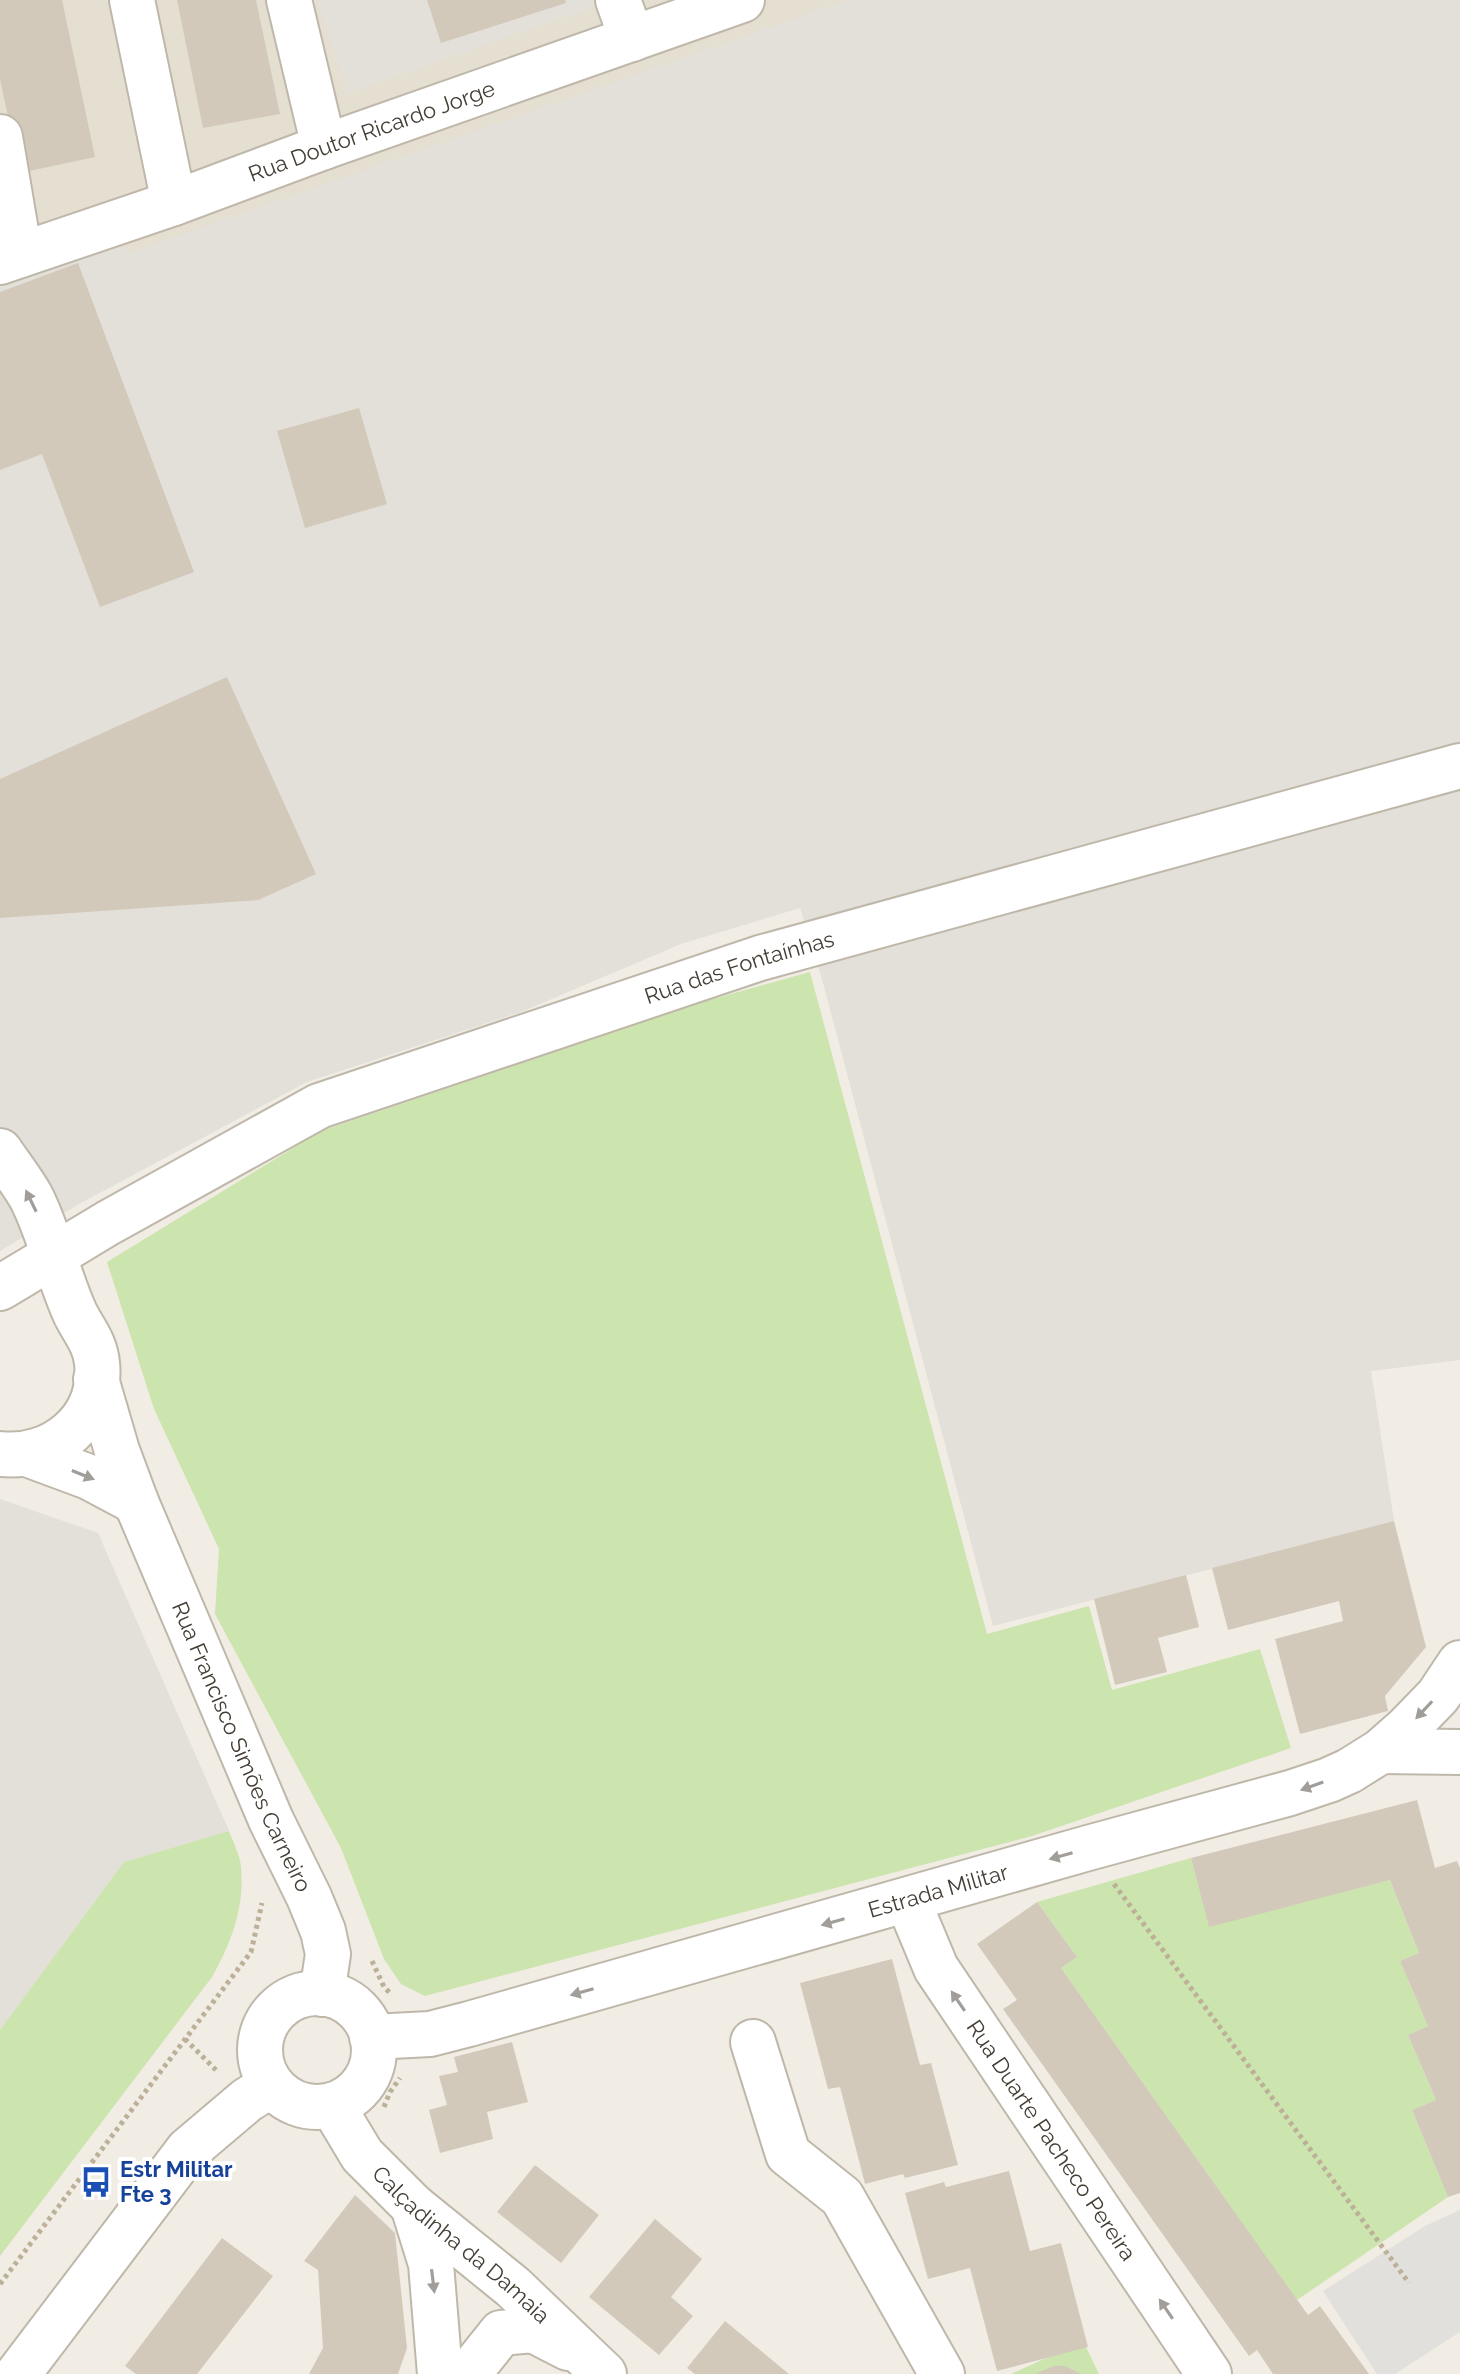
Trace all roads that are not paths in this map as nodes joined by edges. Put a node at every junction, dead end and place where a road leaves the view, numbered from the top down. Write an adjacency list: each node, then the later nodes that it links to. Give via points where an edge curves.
1 (132, 0): 7 (street)
2 (289, 0): 6 (street)
3 (742, 0): 4 (street, Rua Doutor Ricardo Jorge)
4 (625, 19): 6 (street, Rua Doutor Ricardo Jorge)
5 (0, 137): 8 (street)
6 (324, 147): 7 (street, Rua Doutor Ricardo Jorge)
7 (174, 203): 8 (street, Rua Doutor Ricardo Jorge)
8 (10, 259)
9 (1460, 766): 11 (street, Rua das Fontaínhas, via 760,958 319,1106)
10 (0, 1151): 11 (street, one-way to 10, via 31,1198)
11 (54, 1256): 12 (street, Rua das Fontaínhas); 13 (street)
12 (0, 1288): 13 (street, via 28,1288)
13 (76, 1315): 14 (street, via 91,1337)
14 (96, 1379): 15 (street, via 86,1415 68,1436 45,1450); 16 (street, Rua Francisco Simões Carneiro)
15 (14, 1454): 16 (street, one-way to 16, via 89,1477)
16 (136, 1502): 21 (street, Rua Francisco Simões Carneiro, via 323,1931 328,1954)
17 (1460, 1663): 18 (street, Estrada Militar, one-way to 18, via 1438,1696)
18 (1381, 1751): 19 (street); 20 (street, Estrada Militar, one-way to 20, via 1349,1771 1290,1793)
19 (1460, 1752)
20 (908, 1901): 22 (street, Estrada Militar, one-way to 22, via 430,2034); 32 (street, Rua Duarte Pacheco Pereira, one-way to 20, via 936,1968)
21 (322, 1994): 22 (street, via 336,1996 359,2012); 24 (street, via 290,2000 267,2023 260,2054)
22 (372, 2037): 25 (street, via 370,2072 354,2092)
23 (753, 2042): 31 (street, via 788,2154 842,2197)
24 (271, 2085): 25 (street, via 299,2104); 28 (street, via 188,2150)
25 (332, 2105): 26 (street, Calçadinha da Damaia, via 362,2155)
26 (413, 2206): 27 (street, Calçadinha da Damaia, via 513,2287); 29 (street, one-way to 29, via 431,2264)
27 (593, 2364): 30 (street, via 533,2330 501,2333)
28 (18, 2374)
29 (440, 2374)
30 (473, 2374)
31 (942, 2374)
32 (1209, 2374)

